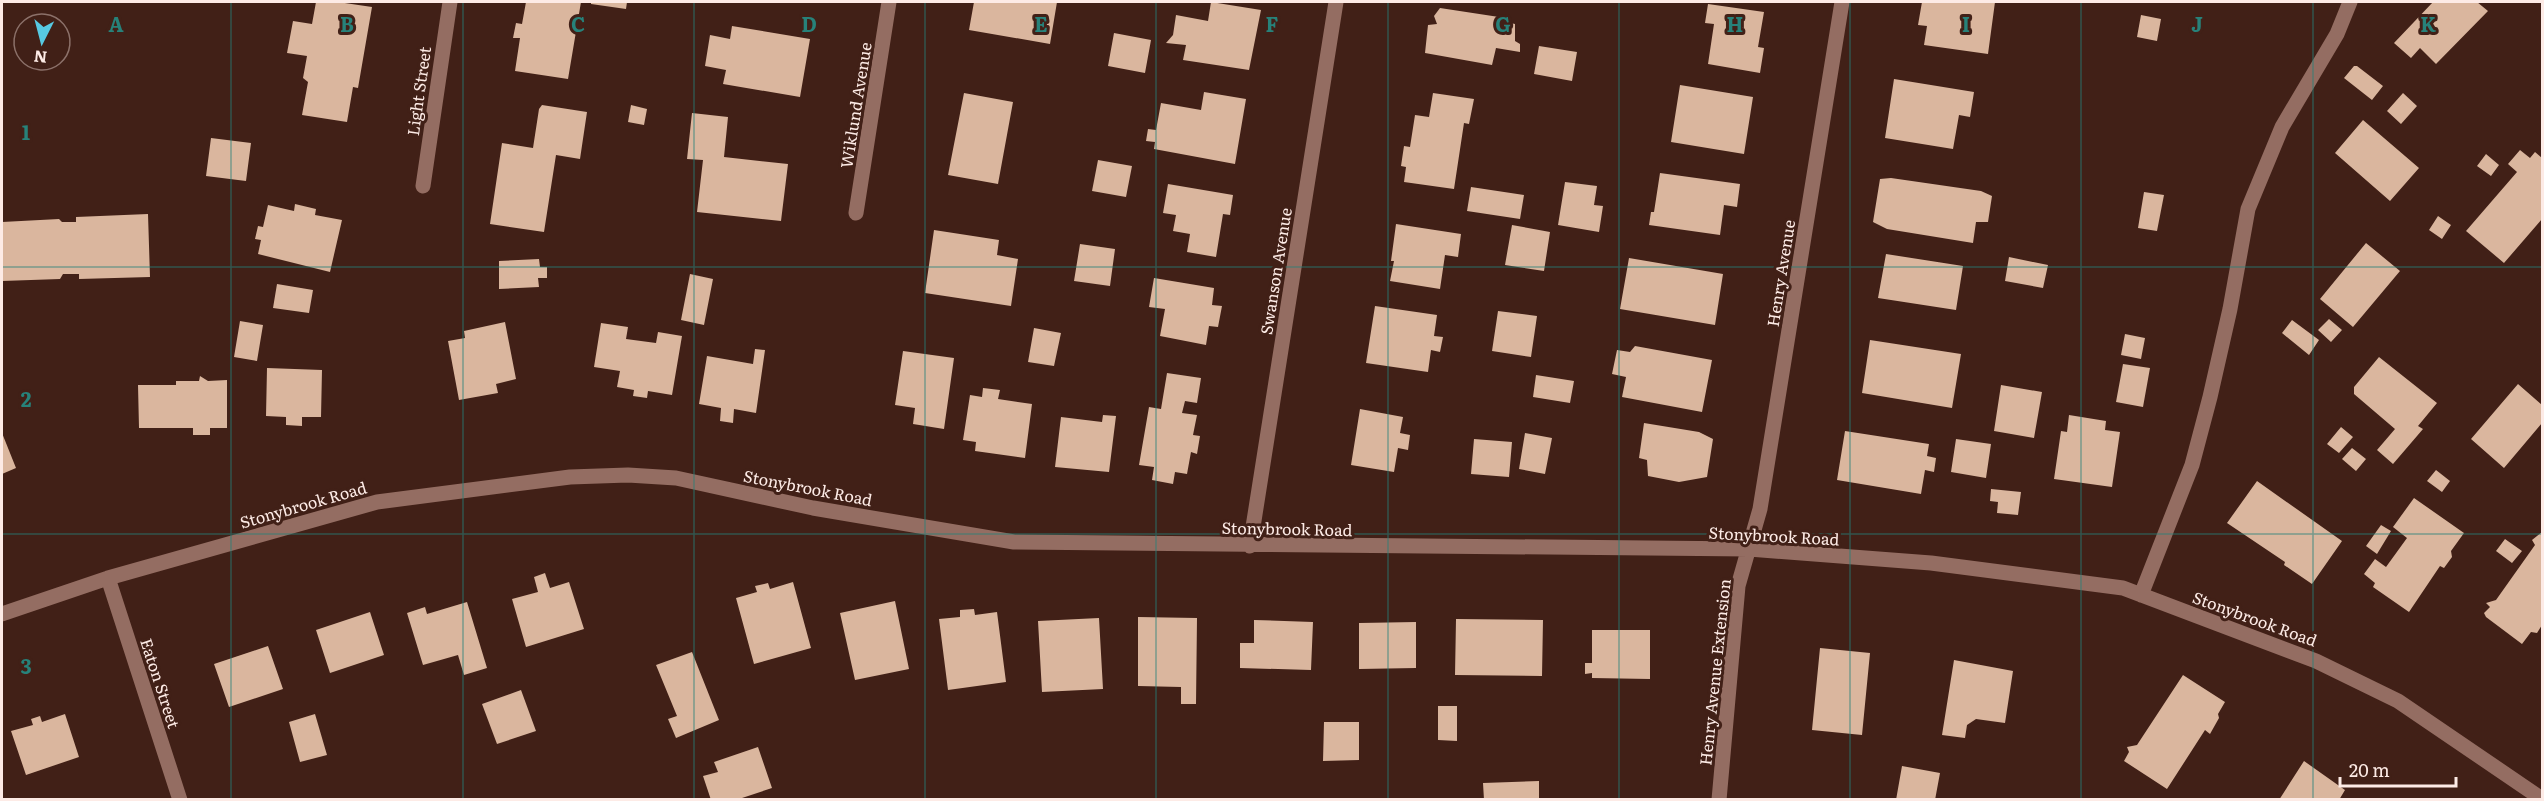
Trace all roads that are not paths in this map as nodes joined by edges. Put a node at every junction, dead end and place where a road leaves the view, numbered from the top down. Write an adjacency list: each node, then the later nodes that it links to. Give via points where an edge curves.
1 (450, 2): 6 (street, Light Street)
2 (889, 2): 7 (street, Wiklund Avenue)
3 (1336, 2): 8 (street, Swanson Avenue)
4 (1842, 2): 9 (street, Henry Avenue, via 1760,510)
5 (2350, 2): 11 (street, via 2337,34 2283,127 2248,209 2230,309 2192,465)
6 (423, 186)
7 (856, 213)
8 (1250, 546): 9 (street, Stonybrook Road); 10 (street, Stonybrook Road, via 1014,542 813,508 676,478 628,475 570,477 377,502)
9 (1749, 549): 11 (street, Stonybrook Road, via 1931,563 2123,588); 15 (street, Henry Avenue Extension, via 1738,586)
10 (108, 578): 12 (street, Stonybrook Road); 14 (street, Eaton Street)
11 (2140, 595): 13 (street, Stonybrook Road, via 2316,660 2398,701)
12 (2, 614)
13 (2542, 799)
14 (180, 800)
15 (1719, 800)

